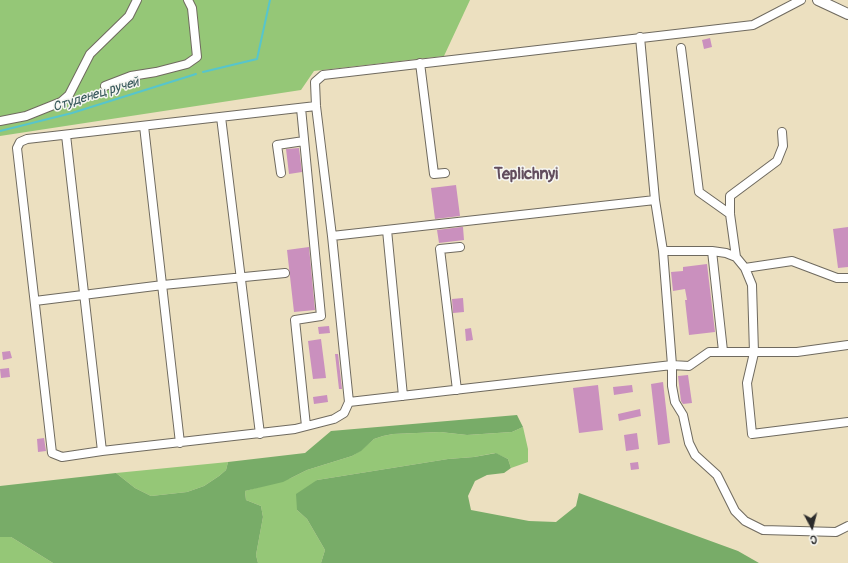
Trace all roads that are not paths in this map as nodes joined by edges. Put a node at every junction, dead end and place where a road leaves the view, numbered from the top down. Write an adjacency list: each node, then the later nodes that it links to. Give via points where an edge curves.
1 (138, 0): 13 (street, via 129,16 90,54 69,95 61,102 26,116)
2 (188, 0): 9 (street, via 192,8 197,57 186,64 131,76)
3 (801, 0): 6 (street, via 753,25)
4 (818, 0): 5 (main road)
5 (848, 14)
6 (640, 37): 8 (street); 20 (street)
7 (681, 48): 21 (street, via 699,192)
8 (420, 63): 10 (street, via 323,75 315,82); 18 (street, via 434,174)
9 (105, 86)
10 (316, 106): 11 (street); 23 (street)
11 (300, 108): 12 (street); 17 (street)
12 (222, 117): 14 (street); 30 (street)
13 (0, 122)
14 (144, 126): 16 (street); 32 (street)
15 (782, 132): 21 (street, via 783,146 777,161 730,196)
16 (66, 134): 33 (street); 34 (street, via 27,139 20,142 17,148)
17 (304, 141): 19 (street, via 277,145); 43 (street, via 321,316 295,320)
18 (445, 173)
19 (281, 174)
20 (655, 200): 22 (street); 25 (street)
21 (730, 214): 27 (street)
22 (387, 230): 23 (street); 40 (street)
23 (332, 236): 41 (street)
24 (460, 247): 39 (street, via 440,249)
25 (663, 251): 26 (street); 38 (street)
26 (712, 251): 27 (street); 36 (street)
27 (736, 257): 28 (street)
28 (745, 268): 31 (street, via 792,261 837,278); 37 (street, via 752,285)
29 (285, 273): 30 (street)
30 (241, 277): 32 (street); 44 (street)
31 (848, 278)
32 (163, 285): 33 (street); 45 (street)
33 (84, 294): 34 (street); 46 (street)
34 (35, 301): 46 (street, via 52,453 62,457)
35 (848, 345): 37 (street, via 797,352)
36 (723, 351): 37 (street); 38 (street, via 708,352 689,366)
37 (754, 352): 42 (street, via 747,383 752,434)
38 (672, 365): 39 (street); 47 (street, via 675,402 683,415 694,455 718,475 735,511 746,521 763,530 836,532)
39 (457, 390): 40 (street)
40 (404, 396): 41 (street)
41 (350, 402): 43 (street, via 344,413 334,419)
42 (848, 422)
43 (306, 426): 44 (street)
44 (260, 434): 45 (street)
45 (180, 443): 46 (street)
46 (102, 451)
47 (848, 526)

